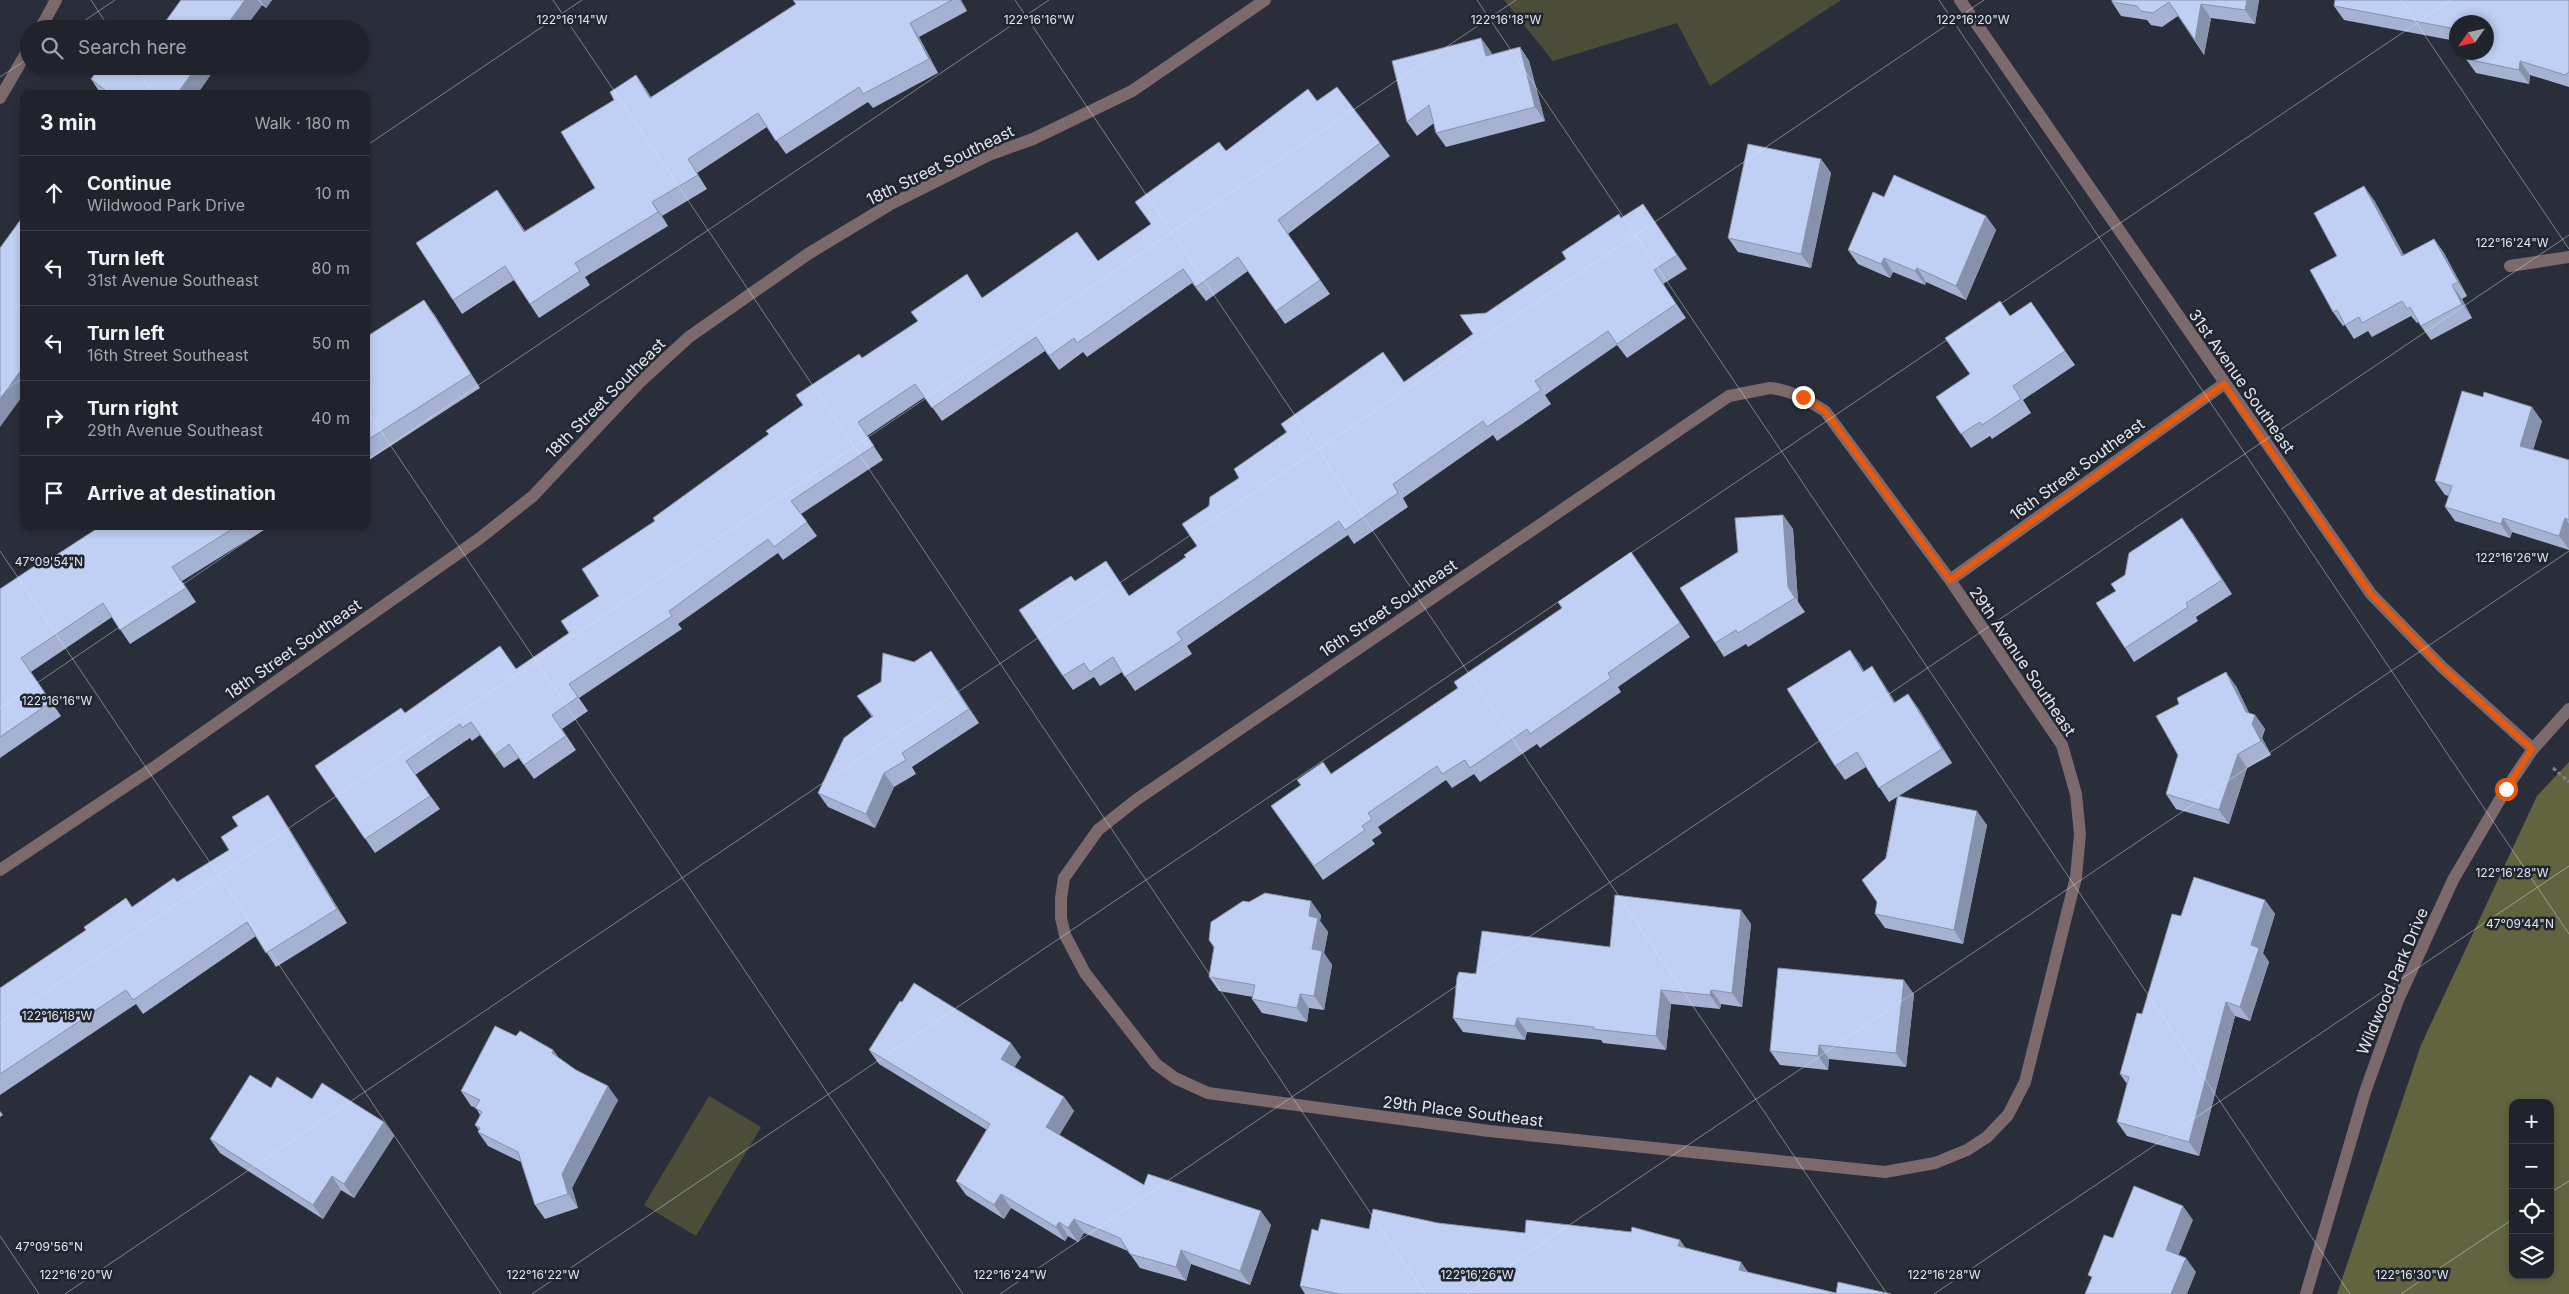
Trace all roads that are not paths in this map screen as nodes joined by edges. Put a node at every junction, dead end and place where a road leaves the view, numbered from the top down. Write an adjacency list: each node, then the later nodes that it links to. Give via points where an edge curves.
1 (56, 0): 4 (street)
2 (1265, 0): 14 (street, 18th Street Southeast, via 1132,91 1033,139 991,154 888,205 808,254 689,337 641,381 533,496 480,538 156,766)
3 (1960, 0): 9 (street, 31st Avenue Southeast)
4 (45, 20)
5 (20, 64): 6 (street)
6 (0, 98)
7 (2569, 257): 8 (street)
8 (2510, 266)
9 (2224, 384): 11 (street, 16th Street Southeast); 13 (street, 31st Avenue Southeast, via 2371,594 2442,667)
10 (1770, 388): 11 (street, 29th Avenue Southeast, via 1803,397 1825,411); 15 (street, 16th Street Southeast, via 1729,396 1136,800 1098,830 1064,878)
11 (1950, 580): 16 (street, 29th Avenue Southeast, via 2062,745 2076,794 2080,834 2076,877 2025,1082 2008,1115 1987,1137)
12 (2569, 709): 13 (street, Wildwood Park Drive)
13 (2532, 749): 17 (street, Wildwood Park Drive, via 2453,880 2398,1000 2365,1092)
14 (0, 870)
15 (1061, 898): 16 (street, 29th Place Southeast, via 1065,935 1085,974 1156,1064 1175,1078 1208,1093 1488,1131 1885,1172 1935,1163)
16 (1967, 1150)
17 (2306, 1294)

